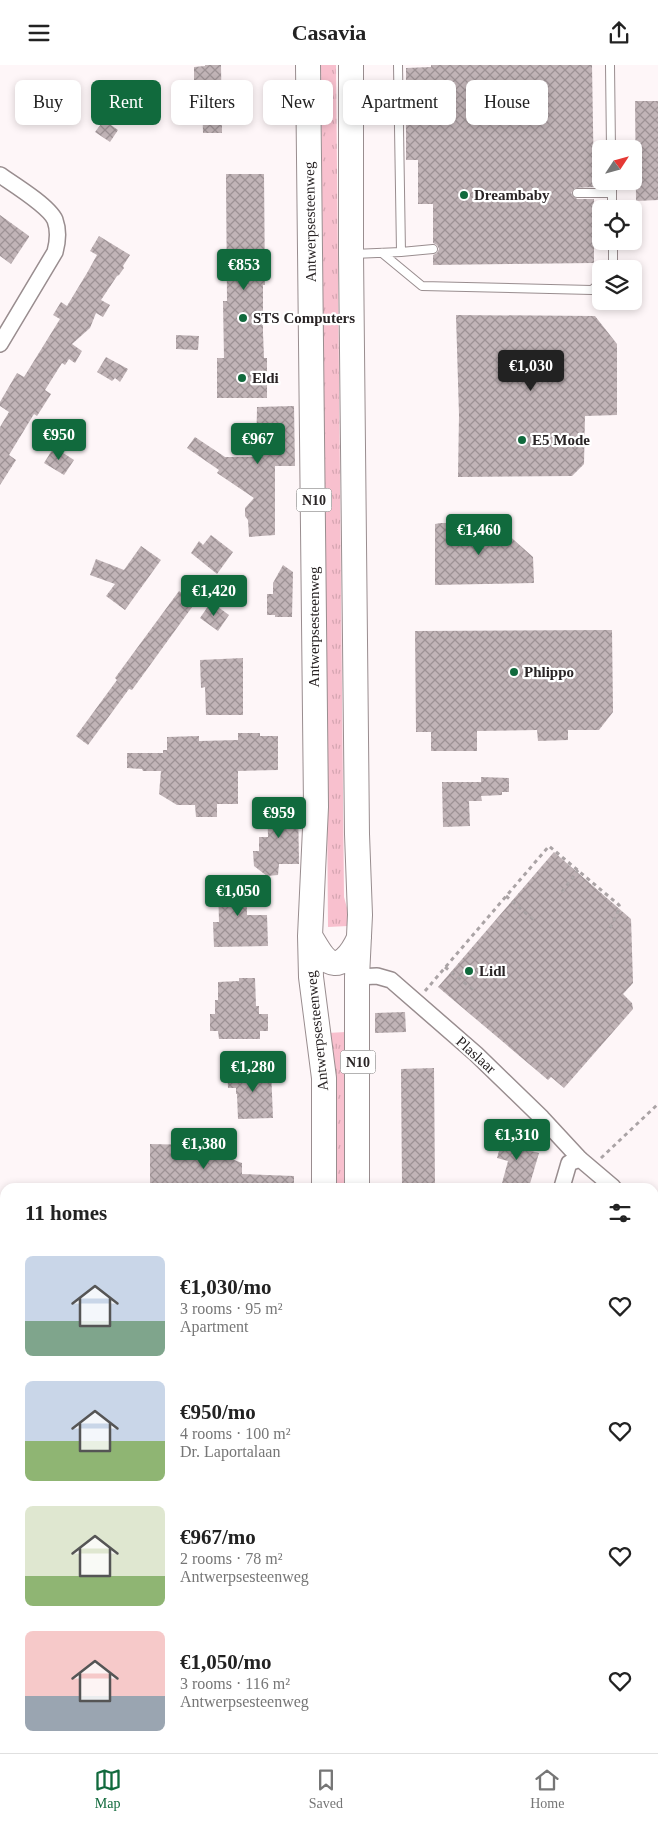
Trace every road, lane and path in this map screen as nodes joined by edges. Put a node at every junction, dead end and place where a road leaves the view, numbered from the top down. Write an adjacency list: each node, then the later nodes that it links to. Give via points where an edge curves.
1 (308, 65): 21 (main road, Antwerpsesteenweg / N10, via 316,807)
2 (351, 65): 13 (main road, N10)
3 (398, 65): 11 (lane)
4 (610, 65): 5 (lane)
5 (611, 140)
6 (0, 175): 15 (street, via 40,204 54,218 58,230 56,252)
7 (578, 193): 8 (lane)
8 (612, 193): 9 (lane)
9 (612, 200)
10 (433, 249): 11 (lane)
11 (401, 252): 12 (lane)
12 (382, 253): 13 (lane); 14 (lane, via 422,286)
13 (351, 254): 22 (main road, N10)
14 (592, 290)
15 (0, 344)
16 (578, 870): 17 (path); 18 (path, via 549,846); 20 (path, via 619,905)
17 (562, 891)
18 (506, 896): 19 (path); 23 (path)
19 (536, 922)
20 (608, 932)
21 (310, 936): 22 (main road, via 323,956 337,962 351,954); 29 (main road, Antwerpsesteenweg / N10, via 311,977 324,1079)
22 (359, 937): 24 (main road, N10)
23 (445, 967): 25 (path); 26 (path)
24 (357, 977): 26 (street, Plaslaar, via 376,976 391,980); 30 (main road, N10)
25 (476, 992)
26 (416, 1002): 28 (street, Plaslaar, via 476,1054)
27 (658, 1104): 28 (path)
28 (586, 1163): 31 (street, via 569,1163); 32 (street, Plaslaar)
29 (324, 1183)
30 (357, 1183)
31 (563, 1183)
32 (609, 1183)

